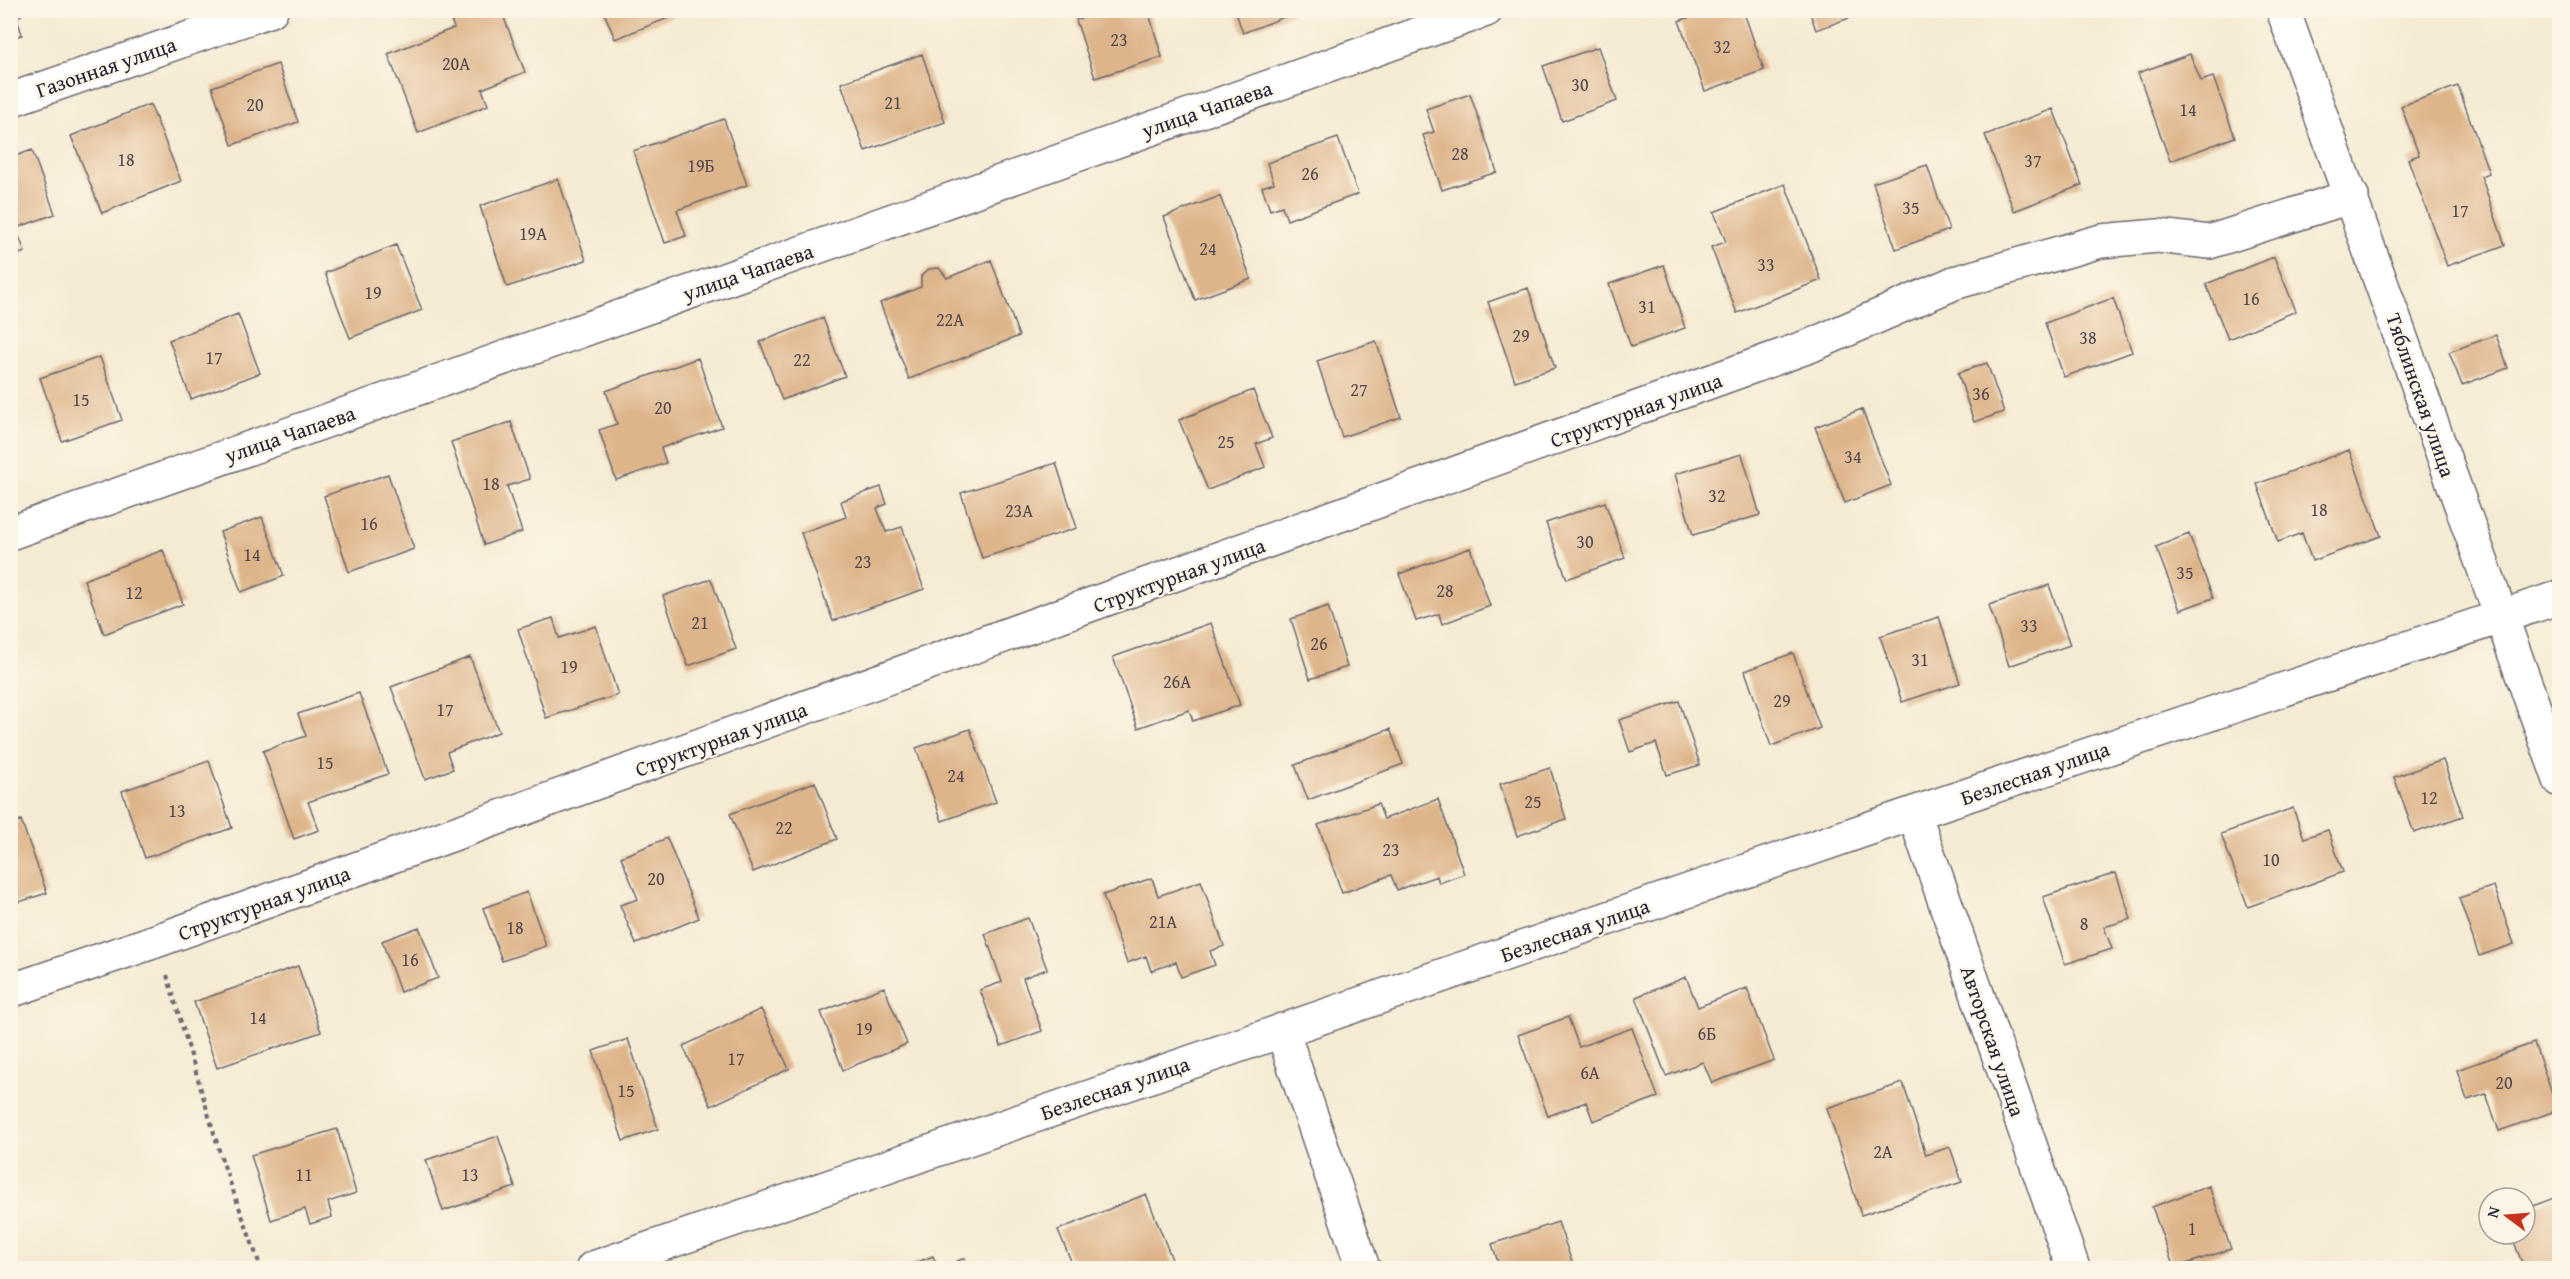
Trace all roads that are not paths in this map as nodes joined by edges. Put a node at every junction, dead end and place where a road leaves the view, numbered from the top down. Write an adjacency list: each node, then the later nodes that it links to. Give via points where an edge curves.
1 (270, 10): 4 (street, Газонная улица)
2 (1486, 10): 6 (street, улица Чапаева)
3 (2283, 10): 5 (street, Тяблинская улица)
4 (10, 99)
5 (2352, 196): 8 (street, Тяблинская улица); 11 (street, Структурная улица, via 2209,242 2158,236 2101,241 1954,282 1812,345)
6 (10, 533)
7 (2559, 597): 8 (street, Безлесная улица)
8 (2499, 616): 9 (street, Тяблинская улица); 10 (street, Безлесная улица)
9 (2559, 780)
10 (1914, 813): 12 (street, Безлесная улица); 15 (street, Авторская улица)
11 (10, 991)
12 (1282, 1030): 13 (street, Безлесная улица); 14 (street)
13 (608, 1266)
14 (1363, 1269)
15 (2073, 1269)

